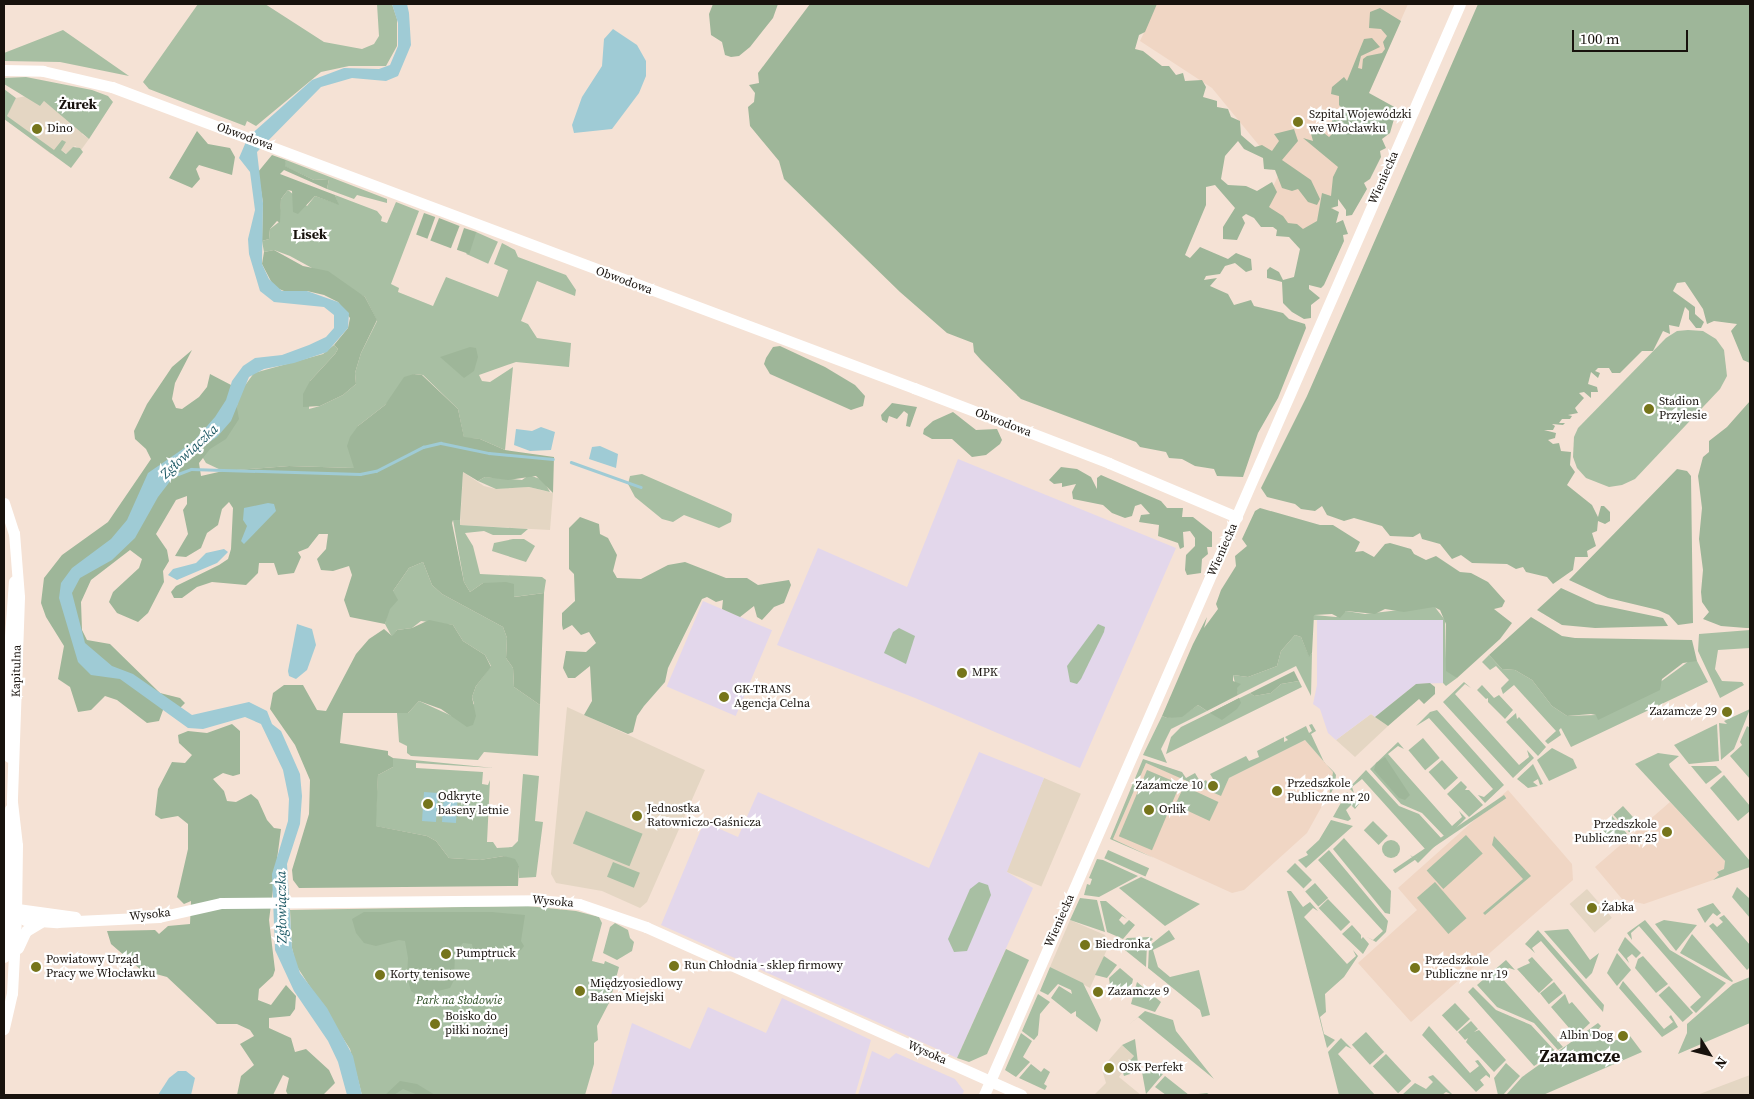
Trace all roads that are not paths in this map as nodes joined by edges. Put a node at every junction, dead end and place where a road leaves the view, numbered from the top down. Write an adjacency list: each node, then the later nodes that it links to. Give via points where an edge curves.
1 (1460, 4): 4 (street, Wieniecka)
2 (4, 70): 4 (street, Obwodowa, via 43,71 92,81 905,385 1109,463)
3 (4, 503): 5 (street, Kapitulna, via 14,532 18,565 12,595 6,698 12,778 12,802 8,814)
4 (1237, 517): 10 (street, Wieniecka)
5 (10, 910): 6 (street, Wysoka); 7 (street, Wysoka); 8 (street, Kapitulna)
6 (82, 919): 7 (street, Wysoka); 10 (street, Wysoka, via 159,917 210,904 264,902 539,900 586,905 646,927)
7 (41, 921): 8 (street, Kapitulna, via 26,931)
8 (9, 958): 9 (street, Kapitulna, via 10,1008)
9 (4, 1029)
10 (990, 1081): 11 (street, Wieniecka); 12 (street, Wysoka)
11 (984, 1095)
12 (1021, 1095)

